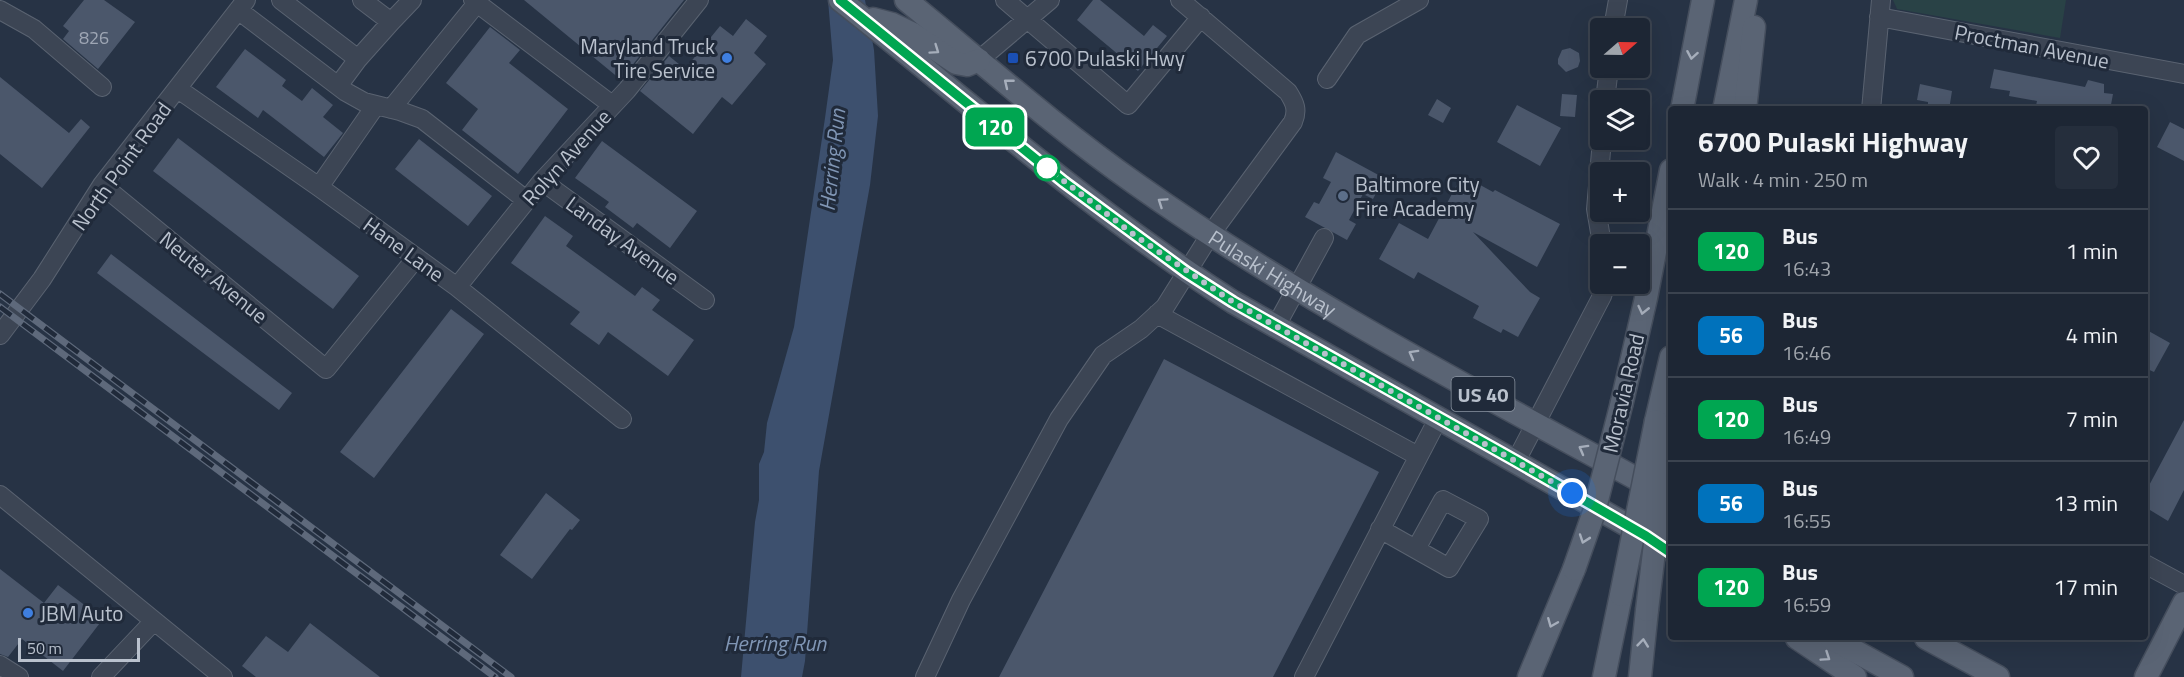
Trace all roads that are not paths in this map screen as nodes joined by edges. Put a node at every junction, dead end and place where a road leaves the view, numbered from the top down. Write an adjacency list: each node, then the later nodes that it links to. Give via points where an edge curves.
1 (281, 0): 24 (street)
2 (362, 0): 23 (street)
3 (412, 0): 23 (street)
4 (699, 0): 31 (street, Rolyn Avenue)
5 (840, 0): 19 (main road, Pulaski Highway / US 40)
6 (906, 0): 25 (main road, Pulaski Highway / US 40)
7 (1005, 0): 22 (street)
8 (1050, 0): 22 (street)
9 (1180, 0): 20 (street)
10 (1419, 0): 27 (street, via 1357,35)
11 (1618, 0): 21 (street)
12 (1702, 0): 32 (main road, one-way to 32)
13 (1746, 0): 33 (main road)
14 (1757, 0): 34 (main road)
15 (475, 2): 31 (street); 36 (street)
16 (242, 5): 28 (street); 30 (street, North Point Road)
17 (1880, 8): 26 (street, Proctman Avenue); 35 (street)
18 (0, 10): 29 (street, via 34,29)
19 (860, 16): 25 (main road, one-way to 25, via 913,34 956,63 967,65); 47 (main road, Pulaski Highway / US 40, via 1064,182)
20 (1201, 17): 22 (street, via 1128,105); 44 (street, via 1288,92 1297,113)
21 (1615, 18)
22 (1028, 20): 25 (street)
23 (391, 22): 24 (street)
24 (358, 59): 28 (street)
25 (979, 60): 44 (main road, Pulaski Highway / US 40, one-way to 25, via 1126,177)
26 (2184, 74)
27 (1327, 79)
28 (338, 86): 36 (street, via 364,102)
29 (102, 87)
30 (178, 88): 39 (street, North Point Road); 41 (street, Hane Lane)
31 (612, 105): 38 (street, Rolyn Avenue)
32 (1683, 106)
33 (1725, 106)
34 (1744, 106)
35 (1871, 106)
36 (384, 107): 41 (street); 42 (street, via 422,119)
37 (1601, 150): 43 (street, via 1596,209)
38 (542, 181): 42 (street, Rolyn Avenue); 51 (street, Landay Avenue)
39 (102, 184): 46 (street, Neuter Avenue, via 326,369); 54 (street, North Point Road, via 42,279)
40 (1668, 184): 81 (main road, Moravia Road, one-way to 81, bridge, via 1622,402 1594,512)
41 (319, 187): 46 (street, Hane Lane)
42 (526, 201): 48 (street, Rolyn Avenue)
43 (1600, 234)
44 (1210, 235): 47 (street); 49 (main road, Pulaski Highway / US 40)
45 (1324, 238): 49 (street)
46 (416, 258): 48 (street, Hane Lane)
47 (1186, 272): 52 (street); 53 (main road, Pulaski Highway / US 40)
48 (457, 287): 57 (street, Hane Lane)
49 (1296, 289): 53 (street); 59 (main road, Pulaski Highway / US 40, one-way to 49)
50 (1603, 294): 59 (street)
51 (705, 300)
52 (1157, 314): 60 (street); 79 (street, via 1103,355 1059,419 961,600)
53 (1276, 326): 56 (main road, Pulaski Highway / US 40)
54 (0, 335)
55 (1668, 388): 58 (main road)
56 (1439, 417): 60 (street); 61 (main road, Pulaski Highway / US 40)
57 (622, 419)
58 (1665, 420): 82 (main road, bridge); 83 (main road, one-way to 58, bridge)
59 (1536, 423): 61 (street); 63 (main road, Pulaski Highway / US 40, one-way to 59)
60 (1418, 456): 64 (street)
61 (1516, 461): 66 (main road, Pulaski Highway / US 40)
62 (0, 495): 70 (street)
63 (1668, 496)
64 (1380, 529): 65 (street); 80 (street)
65 (1416, 549)
66 (1668, 549)
67 (2148, 566): 68 (street)
68 (2184, 585)
69 (2184, 603): 87 (main road)
70 (154, 621): 77 (street); 78 (street)
71 (1800, 640): 84 (main road, one-way to 84)
72 (1835, 640): 85 (main road)
73 (1930, 640): 86 (main road)
74 (1949, 640): 86 (main road)
75 (0, 665): 76 (street)
76 (19, 677)
77 (101, 677)
78 (223, 677)
79 (925, 677)
80 (1304, 677)
81 (1529, 677)
82 (1604, 677)
83 (1640, 677)
84 (1855, 677)
85 (1902, 677)
86 (2000, 677)
87 (2146, 677)

